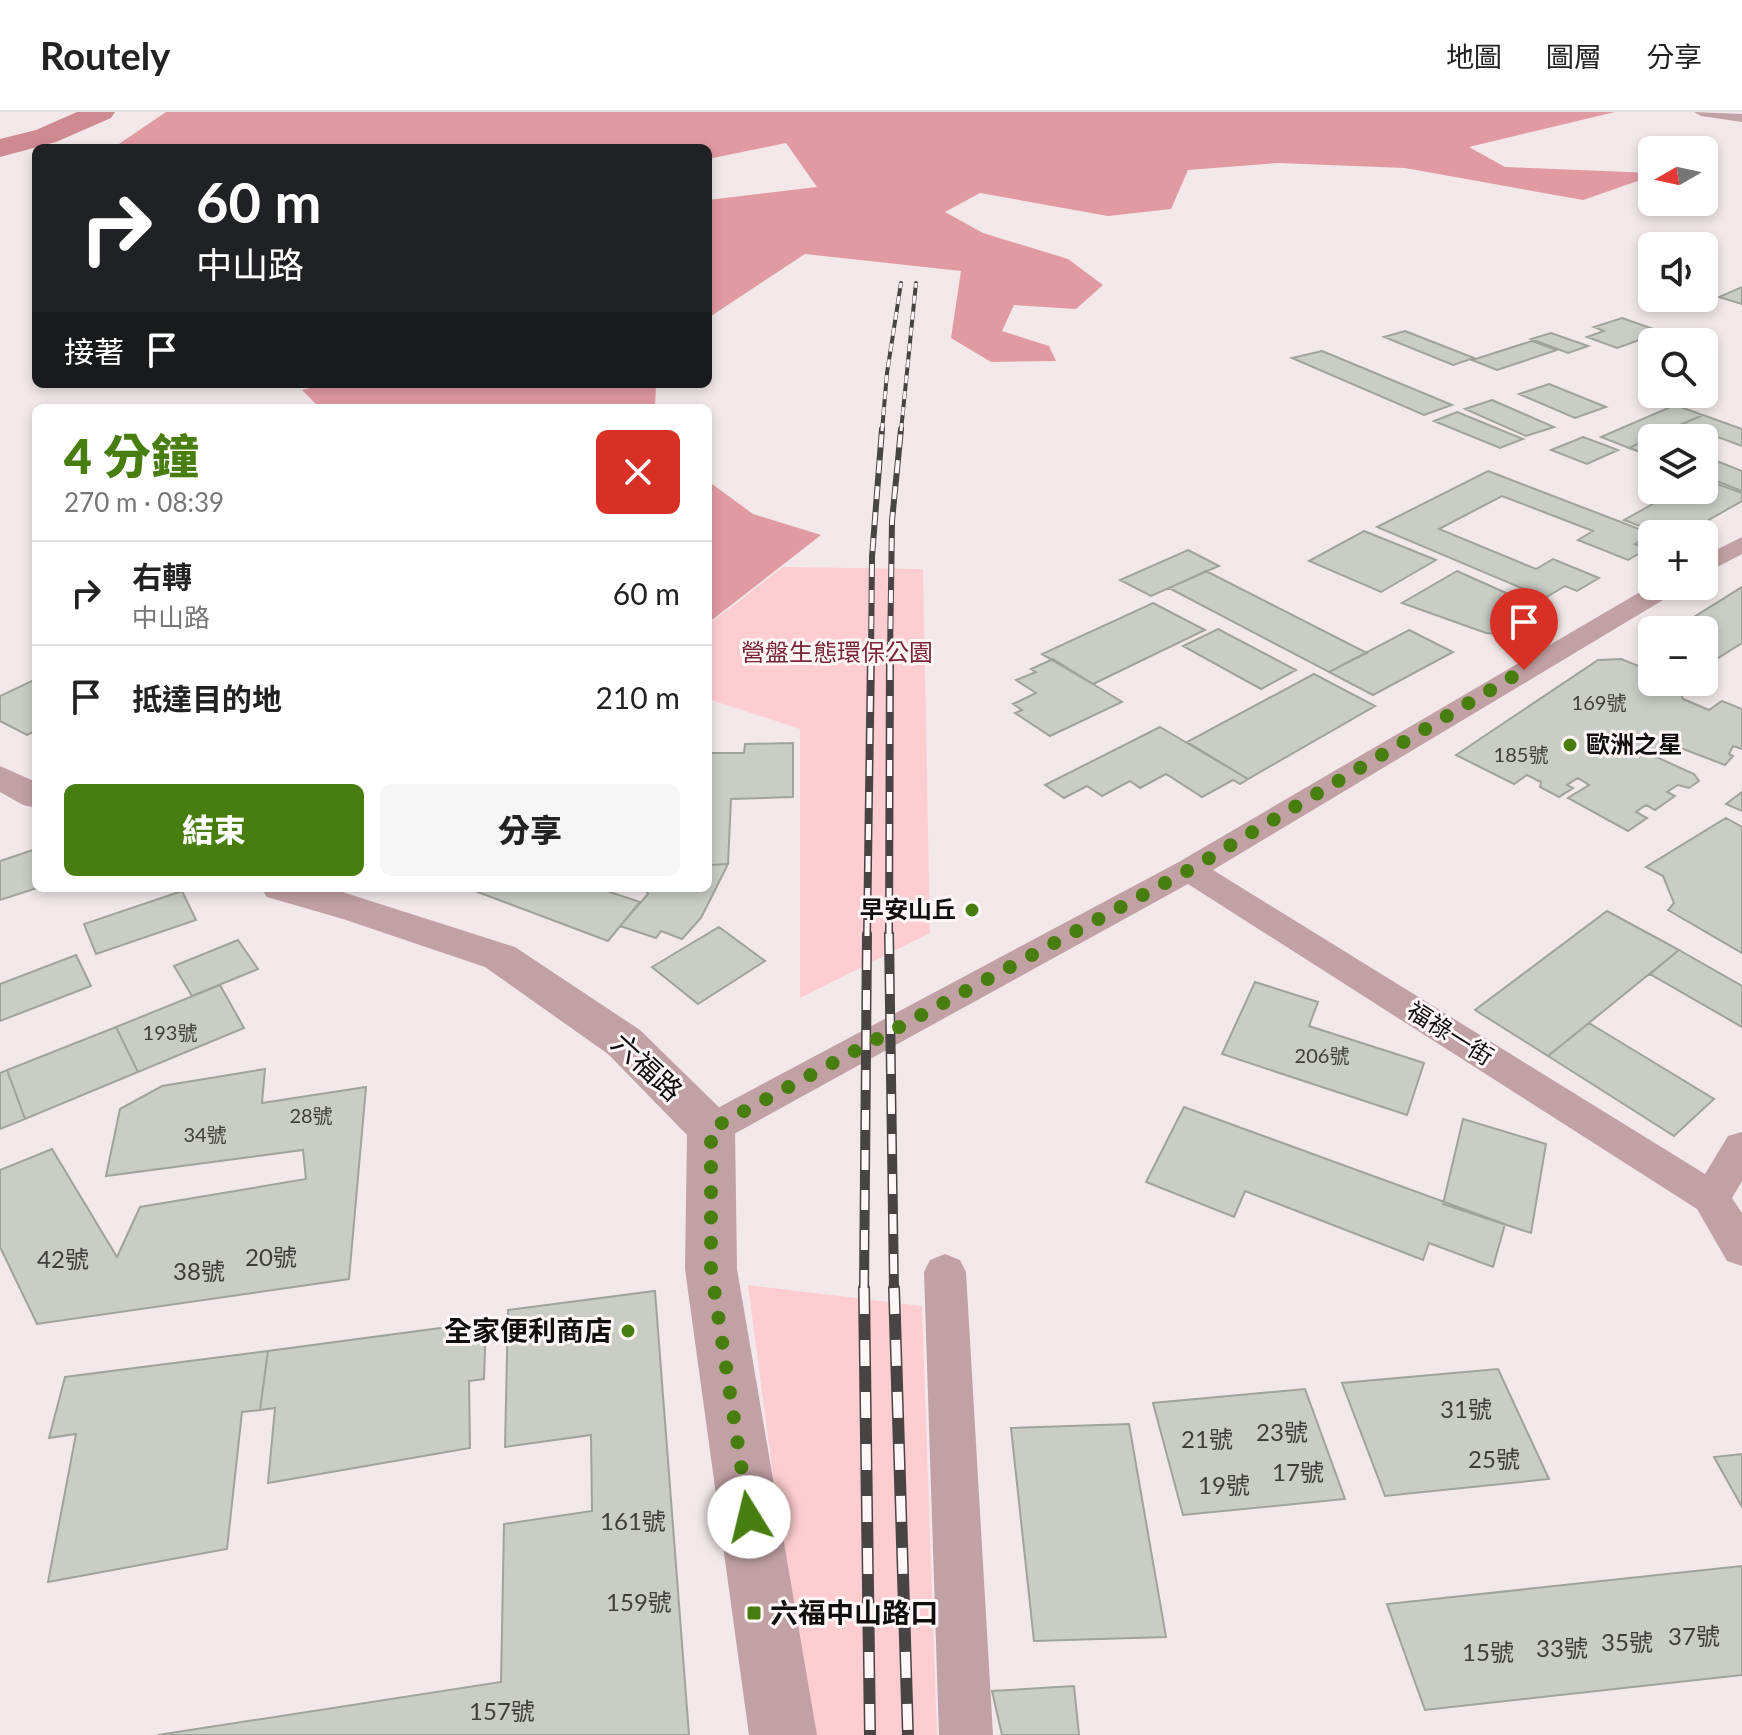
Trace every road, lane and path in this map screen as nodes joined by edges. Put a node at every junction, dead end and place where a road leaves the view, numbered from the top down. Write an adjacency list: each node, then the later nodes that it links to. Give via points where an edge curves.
1 (1701, 112): 2 (street)
2 (1742, 118)
3 (1742, 544): 4 (street)
4 (1718, 558)
5 (1645, 600): 8 (street)
6 (0, 777): 7 (street)
7 (32, 795)
8 (1189, 870): 10 (street); 12 (street, 福祿一街)
9 (296, 892): 10 (street, 六福路, via 500,957 624,1042)
10 (711, 1129): 15 (street, via 711,1269)
11 (1742, 1147): 12 (street)
12 (1711, 1198): 13 (street, 福祿一街)
13 (1742, 1249)
14 (945, 1272): 16 (street)
15 (783, 1735)
16 (966, 1735)

